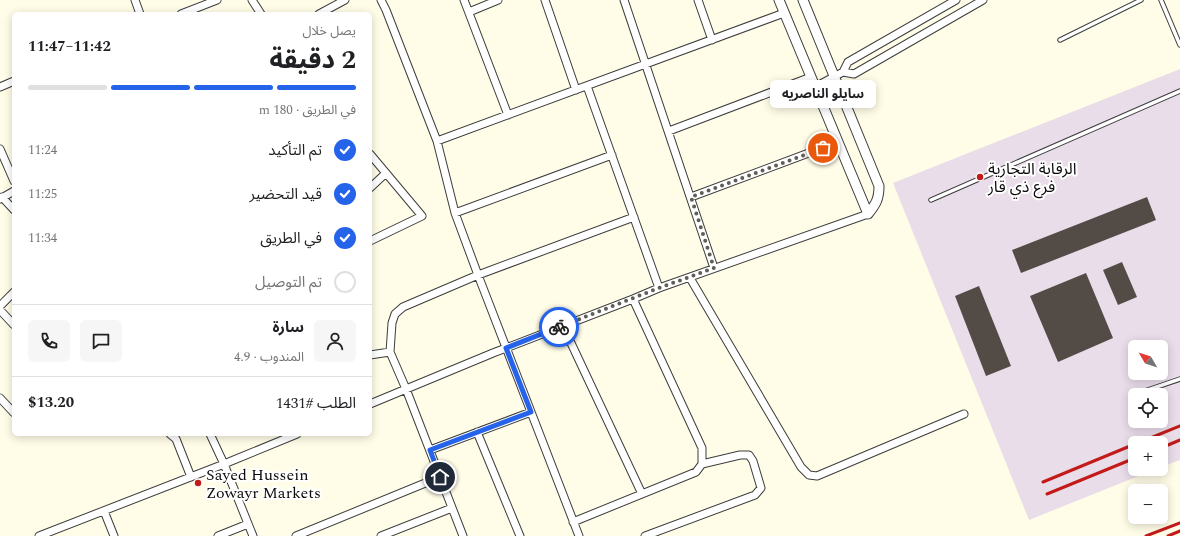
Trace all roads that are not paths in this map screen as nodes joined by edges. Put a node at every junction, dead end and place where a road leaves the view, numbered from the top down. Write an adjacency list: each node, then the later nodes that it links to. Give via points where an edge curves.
1 (134, 0): 17 (street)
2 (217, 0): 18 (street)
3 (252, 0): 19 (street)
4 (345, 0): 20 (street)
5 (381, 0): 37 (street)
6 (464, 0): 21 (street)
7 (498, 0): 21 (street)
8 (545, 0): 33 (street)
9 (624, 0): 26 (street)
10 (698, 0): 23 (street)
11 (779, 0): 22 (street)
12 (803, 0): 27 (street)
13 (956, 0): 27 (street, via 848,62)
14 (983, 0): 27 (street, via 854,74)
15 (1140, 0): 24 (lane)
16 (1161, 0): 25 (lane)
17 (139, 12)
18 (186, 12)
19 (260, 12)
20 (323, 12)
21 (469, 12): 35 (street)
22 (784, 13): 23 (street); 28 (street)
23 (712, 40): 26 (street)
24 (1060, 40)
25 (1180, 45)
26 (646, 64): 30 (street); 36 (street)
27 (839, 74): 32 (street); 51 (street, via 879,186 879,196)
28 (811, 77): 32 (street); 36 (street)
29 (12, 82): 31 (street)
30 (587, 86): 33 (street); 40 (street)
31 (0, 87)
32 (815, 87): 38 (street)
33 (576, 90): 35 (street)
34 (1180, 91): 48 (lane)
35 (508, 115): 37 (street)
36 (669, 131): 46 (street)
37 (437, 141): 50 (street)
38 (838, 142): 46 (street); 51 (street)
39 (0, 150): 43 (street)
40 (612, 155): 50 (street); 52 (street)
41 (372, 156): 42 (street)
42 (386, 173): 44 (street); 53 (street, via 422,216)
43 (12, 176)
44 (372, 186)
45 (12, 192): 47 (street)
46 (691, 197): 54 (street)
47 (1, 198): 49 (street)
48 (931, 200)
49 (12, 208)
50 (455, 213): 55 (street)
51 (868, 214): 54 (street)
52 (634, 217): 55 (street); 57 (street)
53 (372, 240)
54 (714, 268): 56 (street)
55 (478, 275): 64 (street); 65 (street, via 403,307 395,314)
56 (690, 278): 57 (street); 74 (street, via 801,466 809,475 817,476)
57 (659, 288): 59 (street)
58 (12, 294): 60 (street)
59 (633, 299): 63 (street); 81 (street, via 702,448)
60 (0, 306)
61 (0, 310): 62 (street)
62 (12, 323)
63 (563, 326): 64 (street); 84 (street)
64 (506, 348): 69 (street); 73 (street)
65 (390, 352): 66 (street); 69 (street)
66 (372, 355)
67 (1180, 379): 68 (lane)
68 (1154, 388)
69 (406, 389): 71 (street); 79 (street)
70 (0, 398): 72 (street)
71 (372, 403)
72 (12, 411)
73 (531, 412): 75 (street); 87 (street)
74 (964, 414)
75 (477, 432): 79 (street); 96 (street)
76 (172, 436): 82 (street, via 176,439)
77 (211, 436): 80 (street)
78 (292, 436): 80 (street)
79 (430, 450): 83 (street)
80 (224, 464): 82 (street); 88 (street)
81 (702, 464): 84 (street, via 696,472); 98 (street, via 749,455 761,488 755,495)
82 (191, 477): 86 (street)
83 (440, 477): 85 (street); 93 (street)
84 (642, 494): 87 (street)
85 (452, 508): 94 (street); 95 (street)
86 (104, 511): 89 (street); 90 (street)
87 (573, 522): 97 (street)
88 (248, 524): 91 (street); 92 (street)
89 (39, 536)
90 (114, 536)
91 (218, 536)
92 (252, 536)
93 (296, 536)
94 (381, 536)
95 (462, 536)
96 (520, 536)
97 (579, 536)
98 (645, 536)

